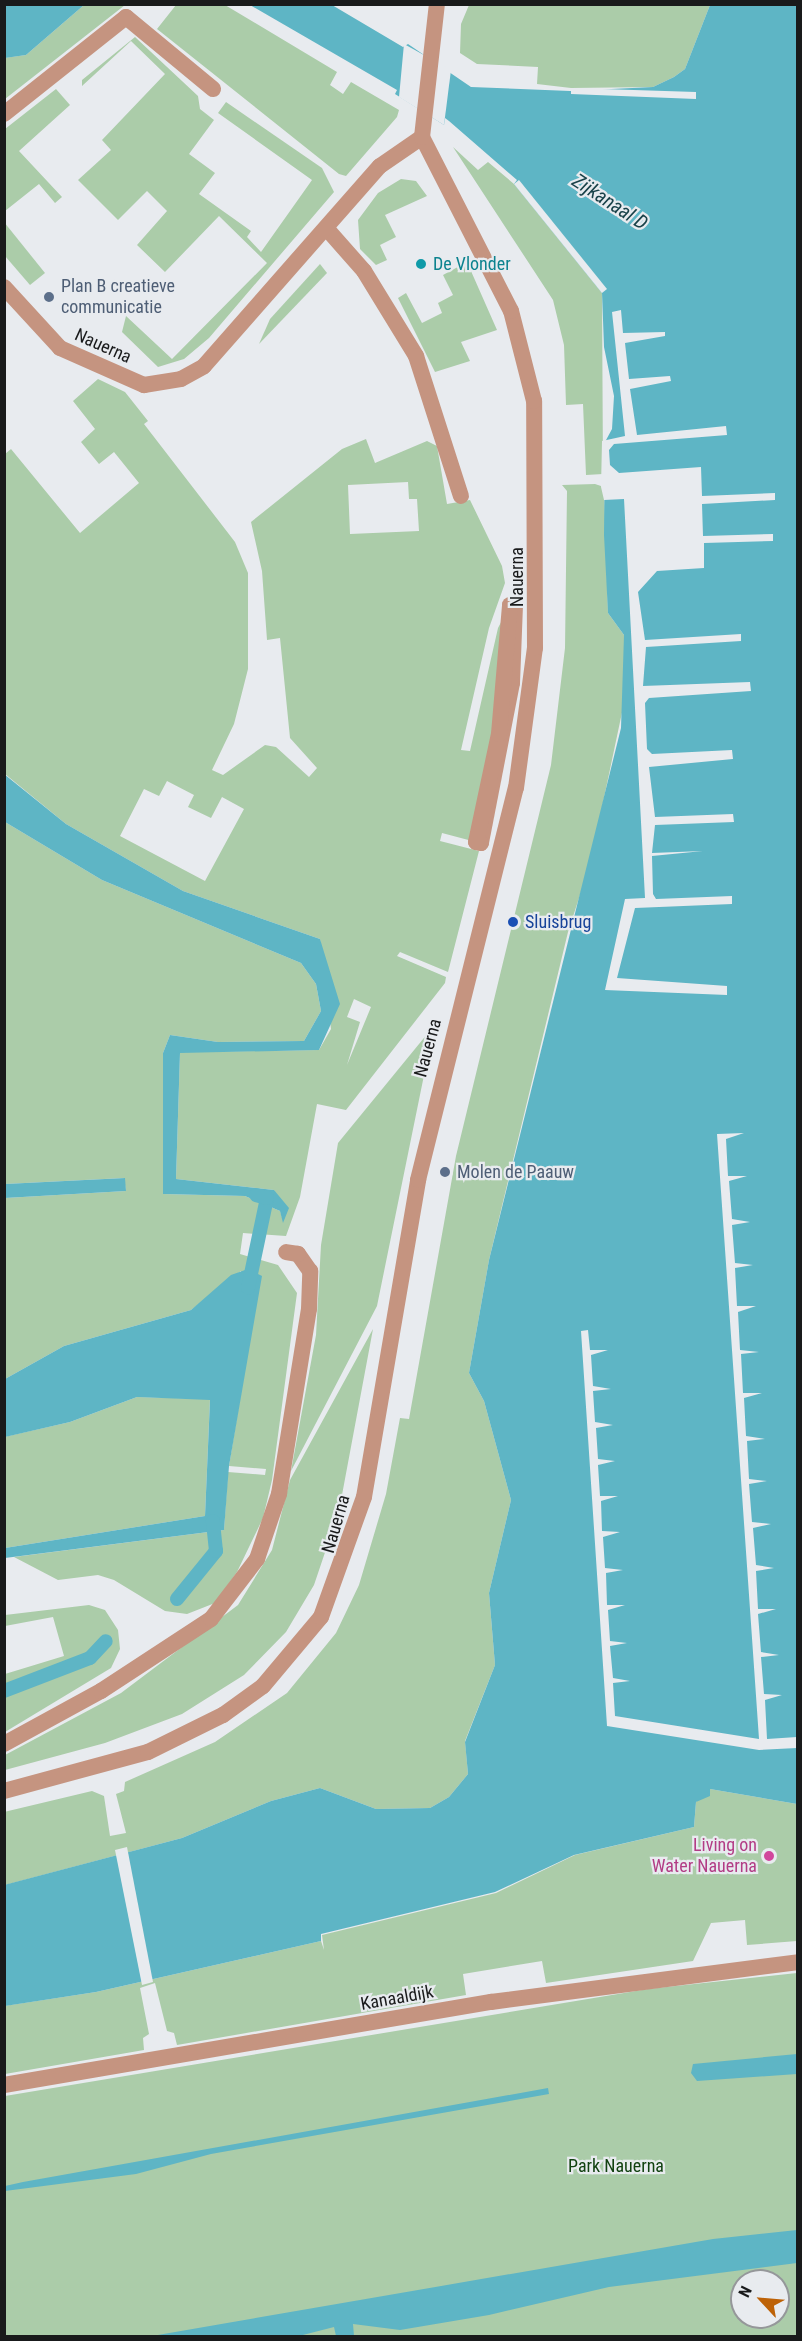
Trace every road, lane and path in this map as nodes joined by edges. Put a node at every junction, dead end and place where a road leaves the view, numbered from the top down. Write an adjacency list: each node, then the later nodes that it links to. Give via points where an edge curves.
1 (436, 11): 4 (street)
2 (213, 89): 3 (street, via 126,17)
3 (4, 114)
4 (422, 129): 5 (street, Nauerna, via 380,166); 11 (street, Nauerna, via 496,276 527,360 536,435 536,621 516,788 429,1125 364,1497 321,1617 263,1686 223,1715 148,1752)
5 (327, 229): 6 (street, Nauerna, via 204,366 161,385 144,385 60,348); 7 (street, via 364,271 416,356)
6 (4, 287)
7 (461, 496)
8 (476, 842): 8 (street, Nauerna, via 481,843 504,735 516,605 510,605 499,734)
9 (286, 1252): 10 (street, via 298,1254 310,1271 309,1309 279,1494 257,1559 211,1619 110,1686)
10 (4, 1744)
11 (4, 1791)
12 (798, 1962): 13 (street, Kanaaldijk, via 513,1999)
13 (4, 2085)

